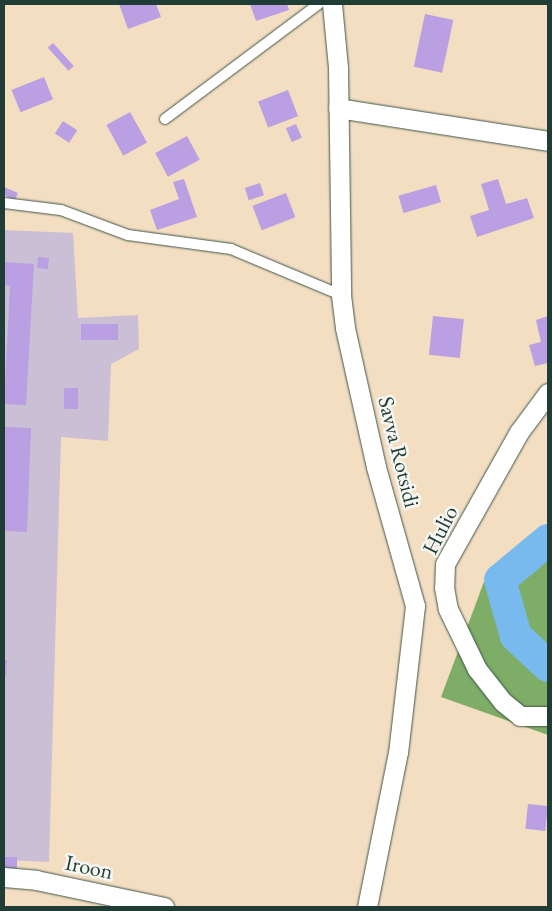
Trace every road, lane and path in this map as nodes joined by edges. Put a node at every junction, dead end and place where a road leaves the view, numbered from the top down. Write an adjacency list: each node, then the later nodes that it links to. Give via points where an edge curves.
1 (319, 4): 4 (lane)
2 (332, 4): 3 (street, Savva Rotsidi)
3 (338, 108): 5 (street); 7 (street, Savva Rotsidi)
4 (165, 119)
5 (548, 141)
6 (4, 203): 7 (lane, via 62,210 128,235 231,249)
7 (341, 295): 12 (street, Savva Rotsidi, via 349,351 376,468 415,606 398,752)
8 (548, 393): 9 (street, Hulio, via 520,432 445,564 444,587 448,609 477,669 503,702 520,716)
9 (548, 716)
10 (4, 878): 11 (street, Iroon, via 36,880)
11 (164, 907)
12 (367, 907)

